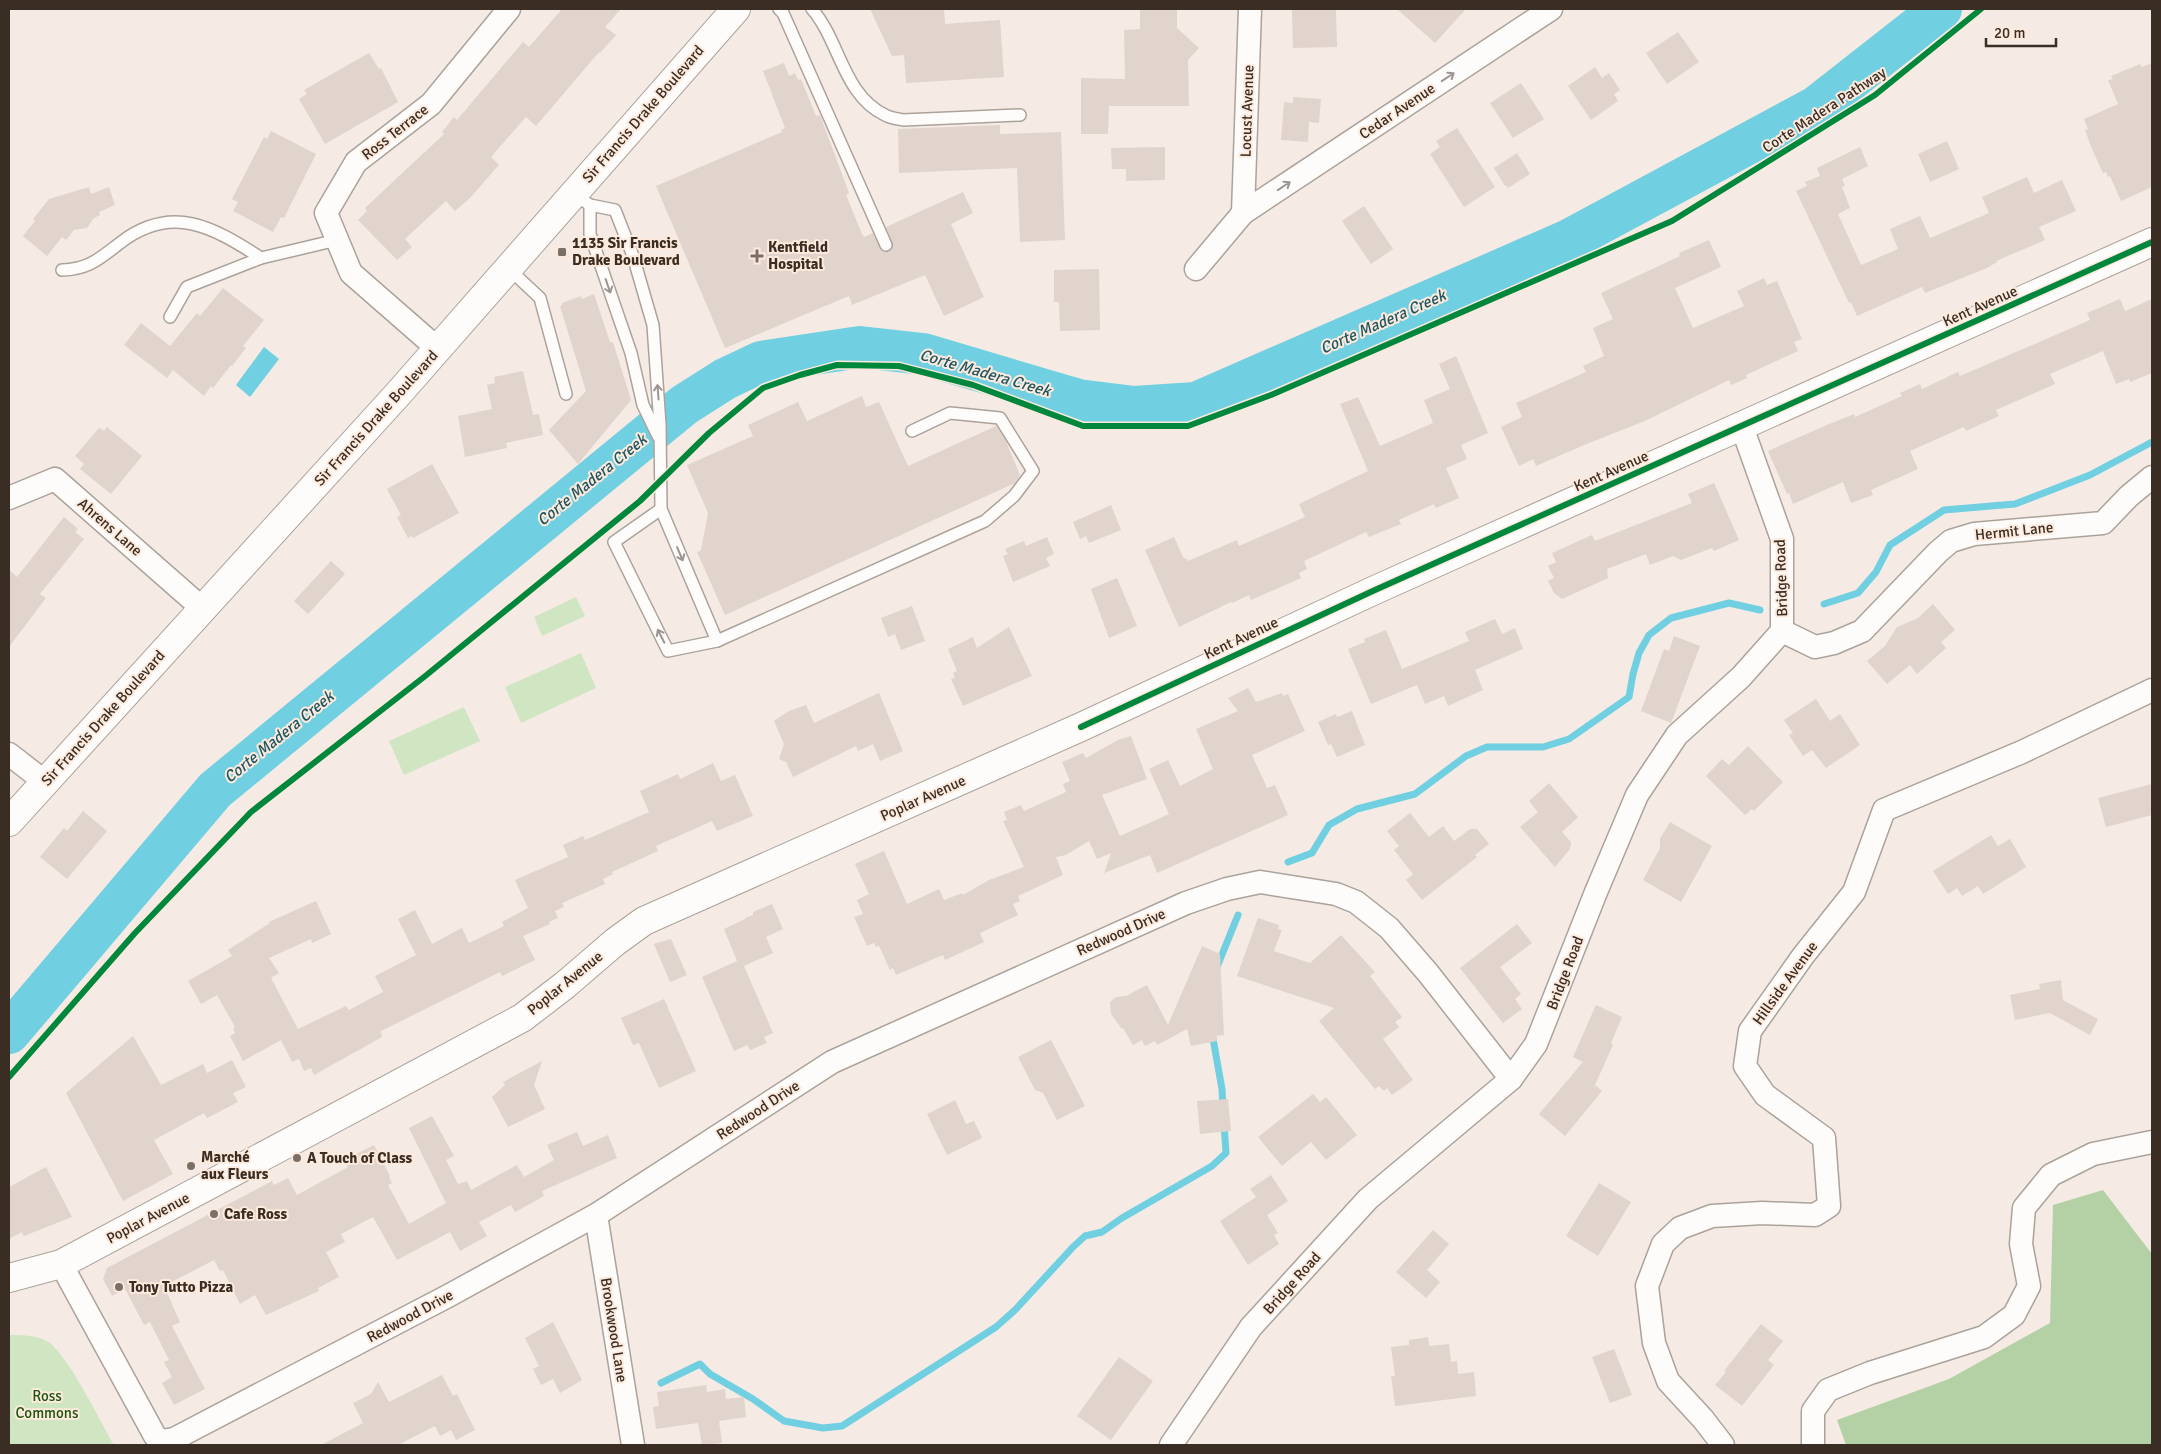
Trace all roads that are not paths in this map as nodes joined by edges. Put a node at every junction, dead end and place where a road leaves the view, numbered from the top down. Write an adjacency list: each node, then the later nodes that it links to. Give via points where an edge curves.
1 (509, 9): 10 (street, Ross Terrace, via 431,104 356,162 326,212)
2 (736, 9): 8 (street, Sir Francis Drake Boulevard)
3 (778, 9): 12 (lane, via 783,13)
4 (812, 9): 7 (lane, via 821,19 846,74 863,99 885,116 904,120)
5 (1250, 9): 9 (street, Locust Avenue)
6 (1551, 9): 9 (street, Cedar Avenue, one-way to 6)
7 (1020, 115)
8 (581, 199): 14 (street, Sir Francis Drake Boulevard); 22 (lane, one-way to 22, via 631,352 643,405); 22 (lane, one-way to 8, via 653,325 633,256 615,210)
9 (1243, 213): 15 (street, Cedar Avenue)
10 (337, 240): 13 (lane); 18 (street, Ross Terrace, via 351,273)
11 (2152, 242): 20 (street, Kent Avenue)
12 (886, 245)
13 (261, 258): 16 (lane, via 210,230 190,222 170,221 147,228 90,265 77,270); 17 (lane, via 187,287)
14 (508, 268): 18 (street, Sir Francis Drake Boulevard); 19 (lane, via 540,298)
15 (1196, 268)
16 (62, 270)
17 (170, 317)
18 (438, 349): 26 (street, Sir Francis Drake Boulevard)
19 (566, 394)
20 (1742, 426): 27 (street, Bridge Road, via 1782,539); 30 (street, Kent Avenue, via 1375,590)
21 (912, 431): 28 (lane, via 950,413 1000,418 1033,471 1014,496 985,521)
22 (660, 441): 25 (lane)
23 (2152, 477): 27 (street, Hermit Lane, via 2103,523 1974,534 1952,541 1862,631 1843,639 1815,647)
24 (9, 498): 26 (street, Ahrens Lane, via 55,479)
25 (661, 509): 28 (lane, one-way to 28); 28 (lane, one-way to 25, via 668,651 614,542)
26 (203, 609): 32 (street, Sir Francis Drake Boulevard)
27 (1782, 630): 34 (street, Bridge Road, via 1741,677 1677,735 1637,795 1536,1044)
28 (717, 641)
29 (2152, 690): 41 (street, Hillside Avenue, via 2022,752 1884,810 1854,892 1750,1031 1745,1066 1765,1095 1824,1138 1829,1206 1815,1215 1762,1213 1712,1216 1680,1228 1663,1244 1647,1286 1654,1343 1668,1381)
30 (1081, 727): 37 (street, Poplar Avenue, via 644,921 522,1018)
31 (9, 754): 32 (street)
32 (45, 782): 33 (street, Sir Francis Drake Boulevard)
33 (9, 822)
34 (1511, 1079): 36 (street, Redwood Drive, via 1389,928 1356,902 1336,894 1260,882 1186,903 832,1062); 40 (street, Bridge Road, via 1368,1199 1251,1327)
35 (2152, 1142): 42 (street, via 2093,1154 2051,1175 2024,1208 2021,1244 2029,1286 2014,1315 1984,1337 1870,1373 1828,1390 1813,1411)
36 (596, 1215): 37 (street, Redwood Drive, via 431,1306 174,1439 162,1441 155,1436); 39 (street, Brookwood Lane)
37 (61, 1264): 38 (street, Poplar Avenue)
38 (9, 1278)
39 (633, 1445)
40 (1171, 1445)
41 (1723, 1445)
42 (1813, 1445)

